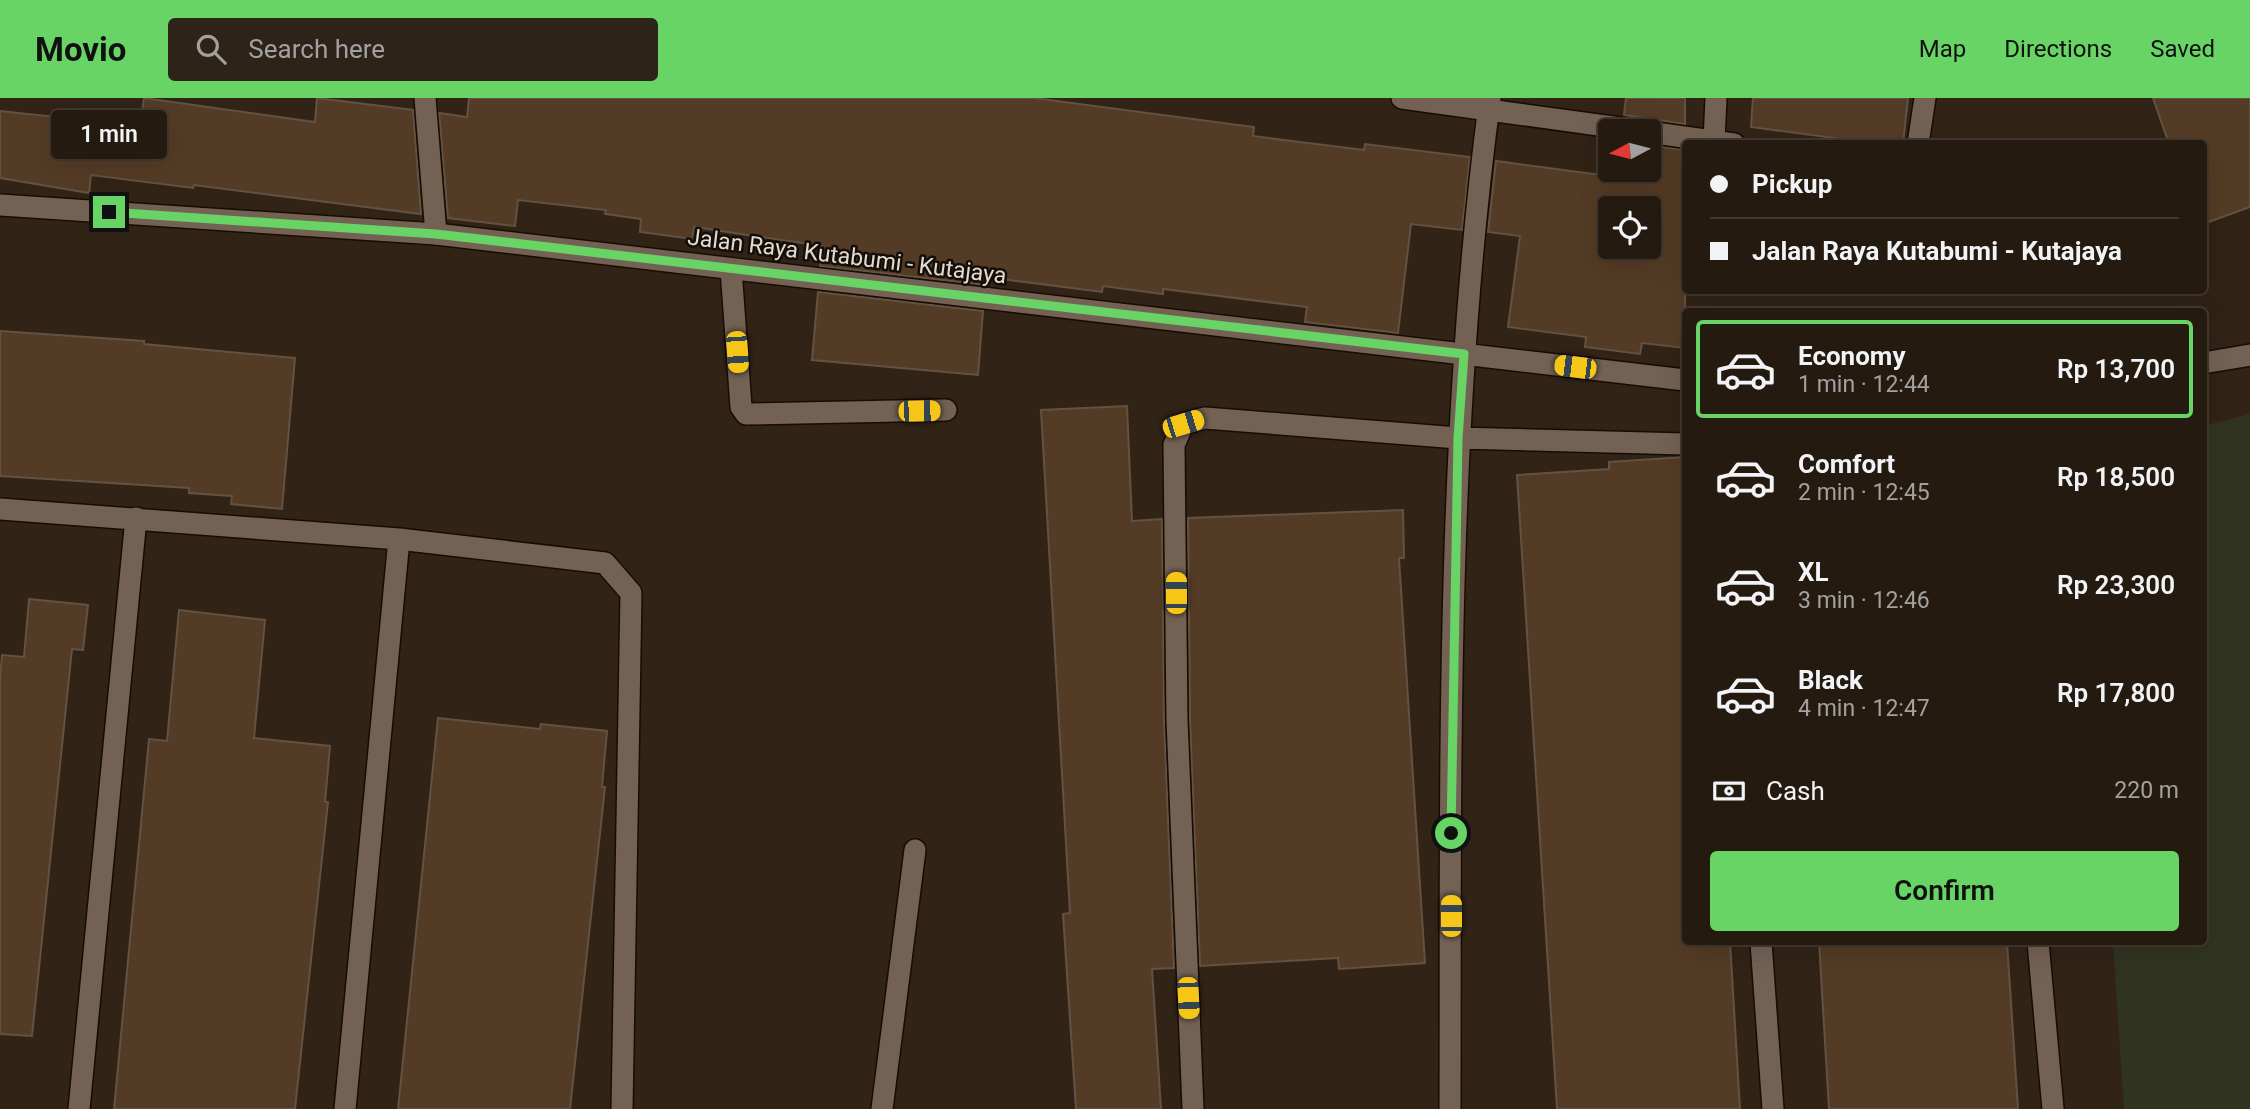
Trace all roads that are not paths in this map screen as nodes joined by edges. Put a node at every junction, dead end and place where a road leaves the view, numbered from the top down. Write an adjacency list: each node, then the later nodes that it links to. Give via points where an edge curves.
1 (425, 98): 12 (street)
2 (1402, 98): 5 (street)
3 (1716, 98): 9 (street)
4 (1925, 98): 10 (street)
5 (1489, 104): 6 (street); 14 (street)
6 (1598, 123)
7 (1661, 134): 8 (street)
8 (1709, 140)
9 (1724, 140)
10 (1920, 140)
11 (0, 205): 12 (street, Jalan Raya Kutabumi - Kutajaya)
12 (436, 234): 13 (street, Jalan Raya Kutabumi - Kutajaya)
13 (731, 269): 14 (street, Jalan Raya Kutabumi - Kutajaya); 18 (street, via 741,407 746,414)
14 (1464, 354): 17 (street, Jalan Raya Kutabumi - Kutajaya); 19 (street)
15 (2250, 355): 16 (street)
16 (2207, 362)
17 (1682, 380)
18 (946, 410)
19 (1458, 438): 20 (street); 31 (street, via 1205,418 1183,424 1174,445 1177,720); 32 (street)
20 (1682, 444)
21 (0, 509): 22 (street)
22 (136, 518): 23 (street); 27 (street)
23 (399, 539): 28 (street); 29 (street, via 605,563 631,593)
24 (915, 850): 30 (street)
25 (1761, 945): 33 (street)
26 (2038, 945): 34 (street)
27 (79, 1109)
28 (345, 1109)
29 (622, 1109)
30 (883, 1109)
31 (1193, 1109)
32 (1450, 1109)
33 (1773, 1109)
34 (2053, 1109)

